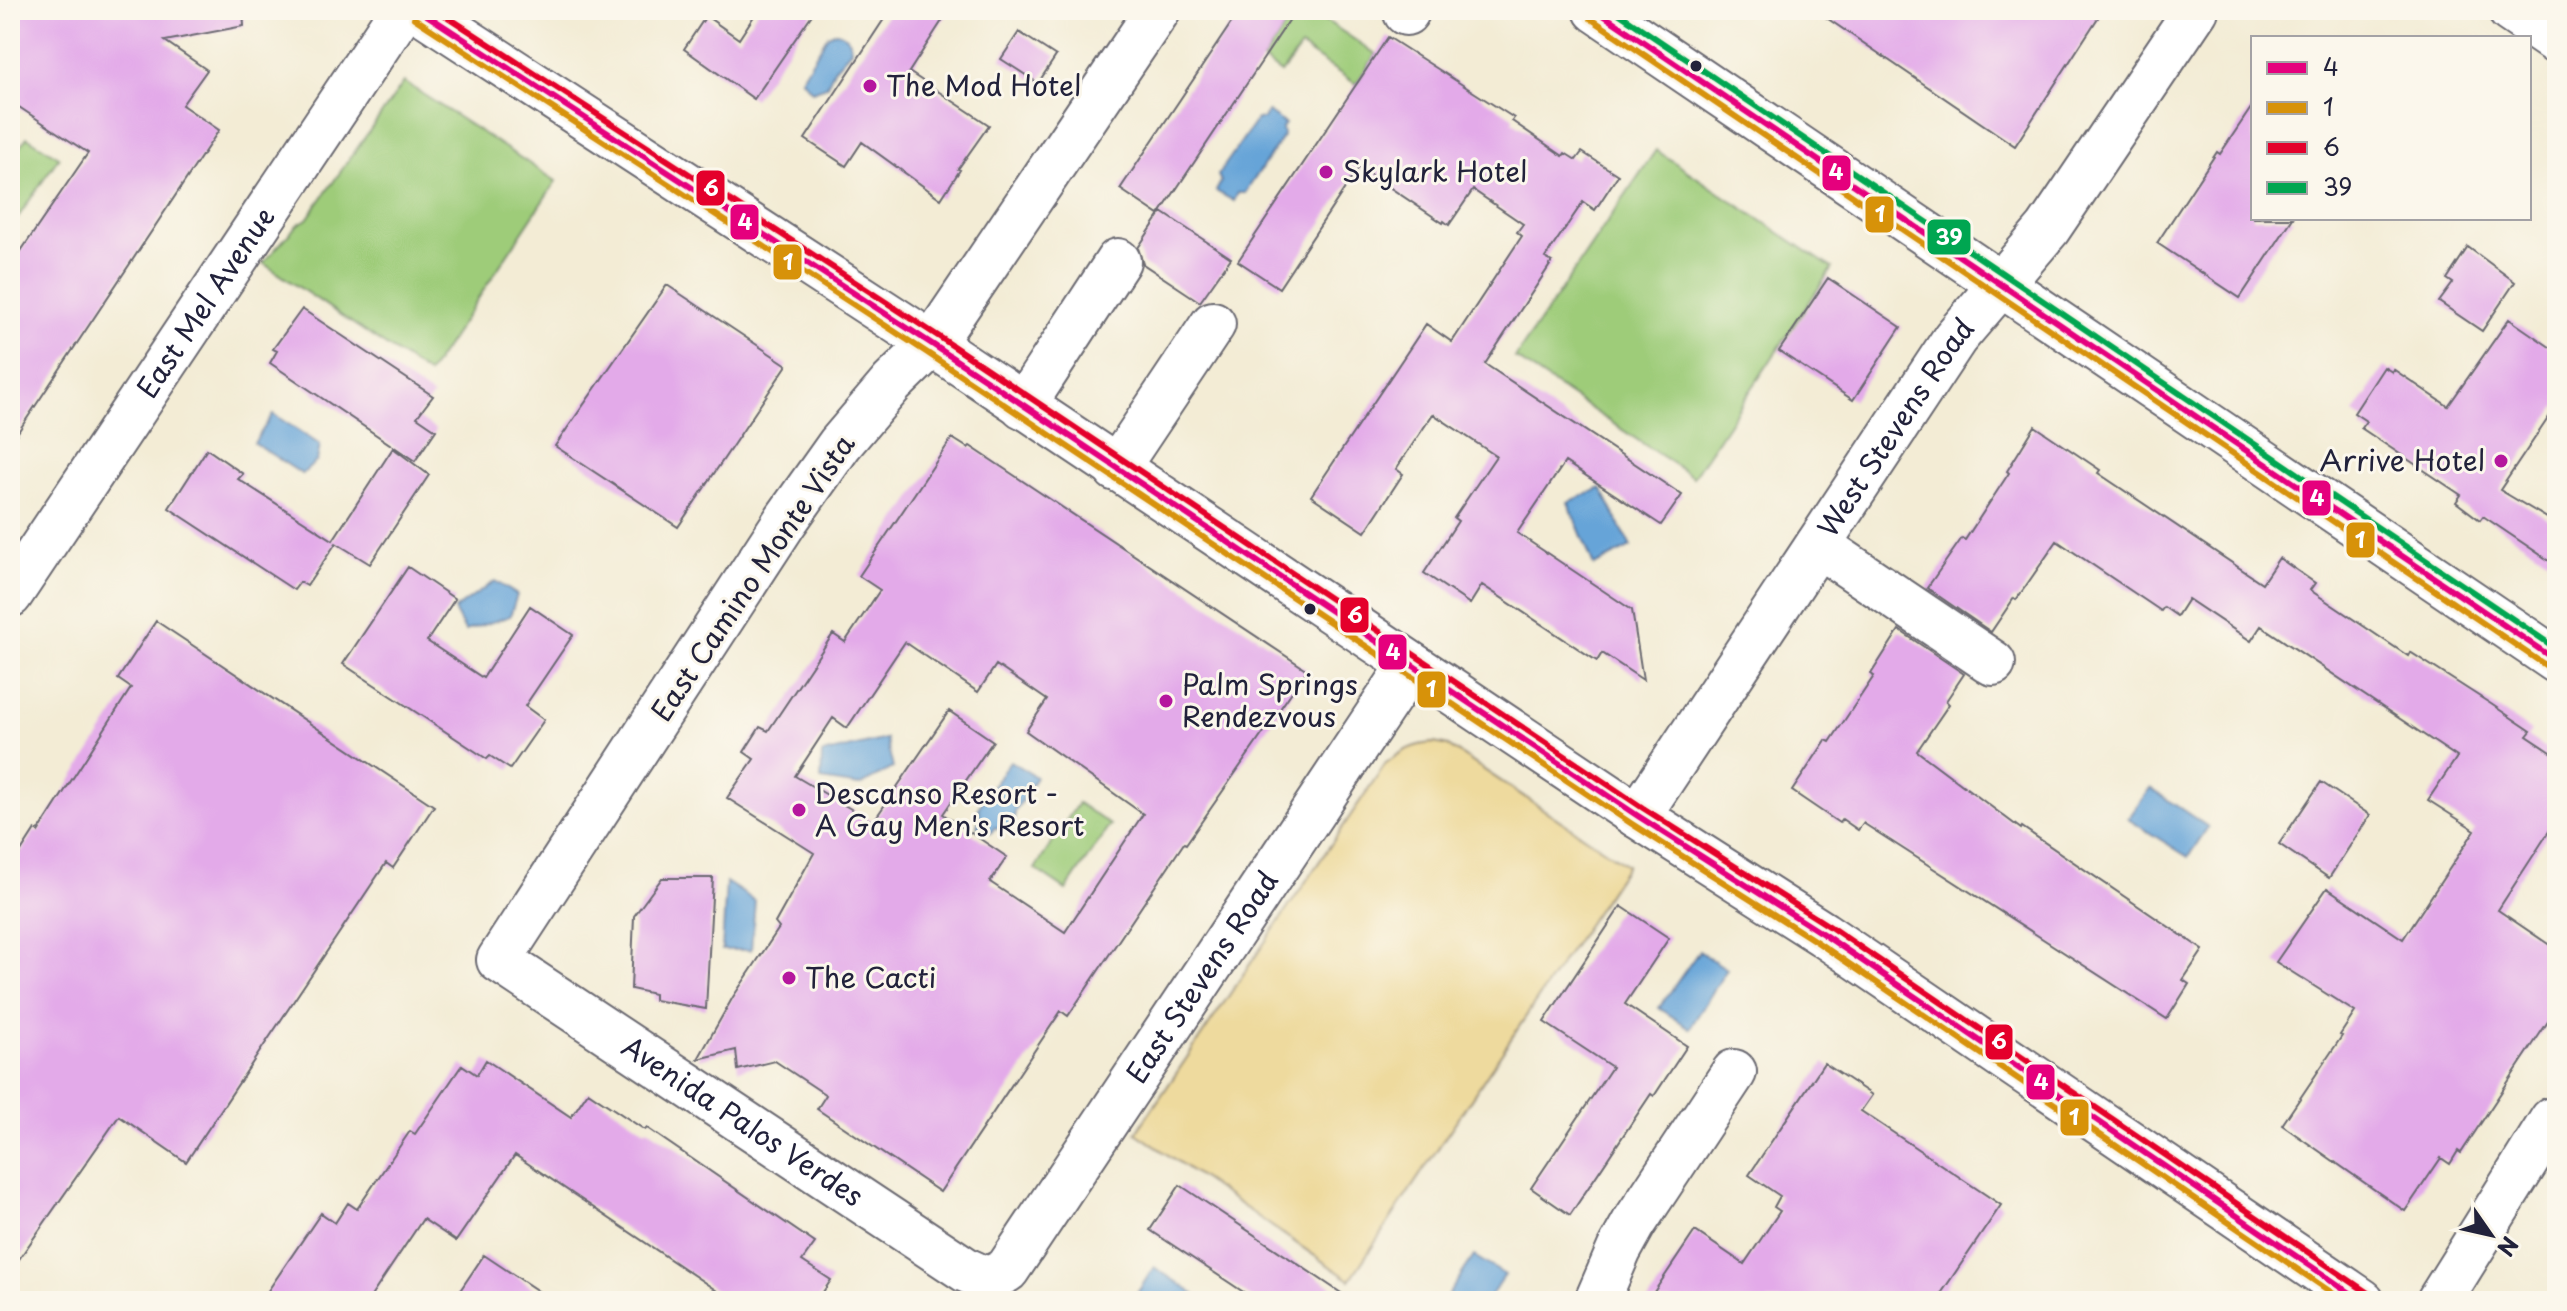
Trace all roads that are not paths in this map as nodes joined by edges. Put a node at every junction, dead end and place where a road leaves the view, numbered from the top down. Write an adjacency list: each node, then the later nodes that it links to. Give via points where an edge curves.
1 (402, 10): 15 (street, East Mel Avenue)
2 (419, 10): 11 (street)
3 (1596, 10): 9 (street)
4 (2196, 10): 9 (street, West Stevens Road, via 2048,229)
5 (2510, 10): 7 (street)
6 (1139, 16): 11 (street, East Camino Monte Vista)
7 (2557, 42)
8 (1118, 261): 12 (street)
9 (2001, 282): 14 (street, West Stevens Road, via 1955,338); 16 (street)
10 (1213, 324): 13 (street)
11 (932, 344): 12 (street); 20 (street, East Camino Monte Vista, via 840,444 786,520)
12 (1023, 406): 13 (street)
13 (1116, 469): 18 (street)
14 (1818, 545): 17 (street); 19 (street, West Stevens Road)
15 (10, 595)
16 (2557, 661)
17 (1993, 663)
18 (1410, 666): 19 (street); 23 (street, East Stevens Road, via 1007,1270)
19 (1638, 816): 25 (street, via 1823,934)
20 (499, 960): 23 (street, Avenida Palos Verdes)
21 (1734, 1072): 24 (street, via 1634,1223)
22 (2552, 1120): 26 (street)
23 (988, 1280)
24 (1597, 1301)
25 (2362, 1301)
26 (2439, 1301)

